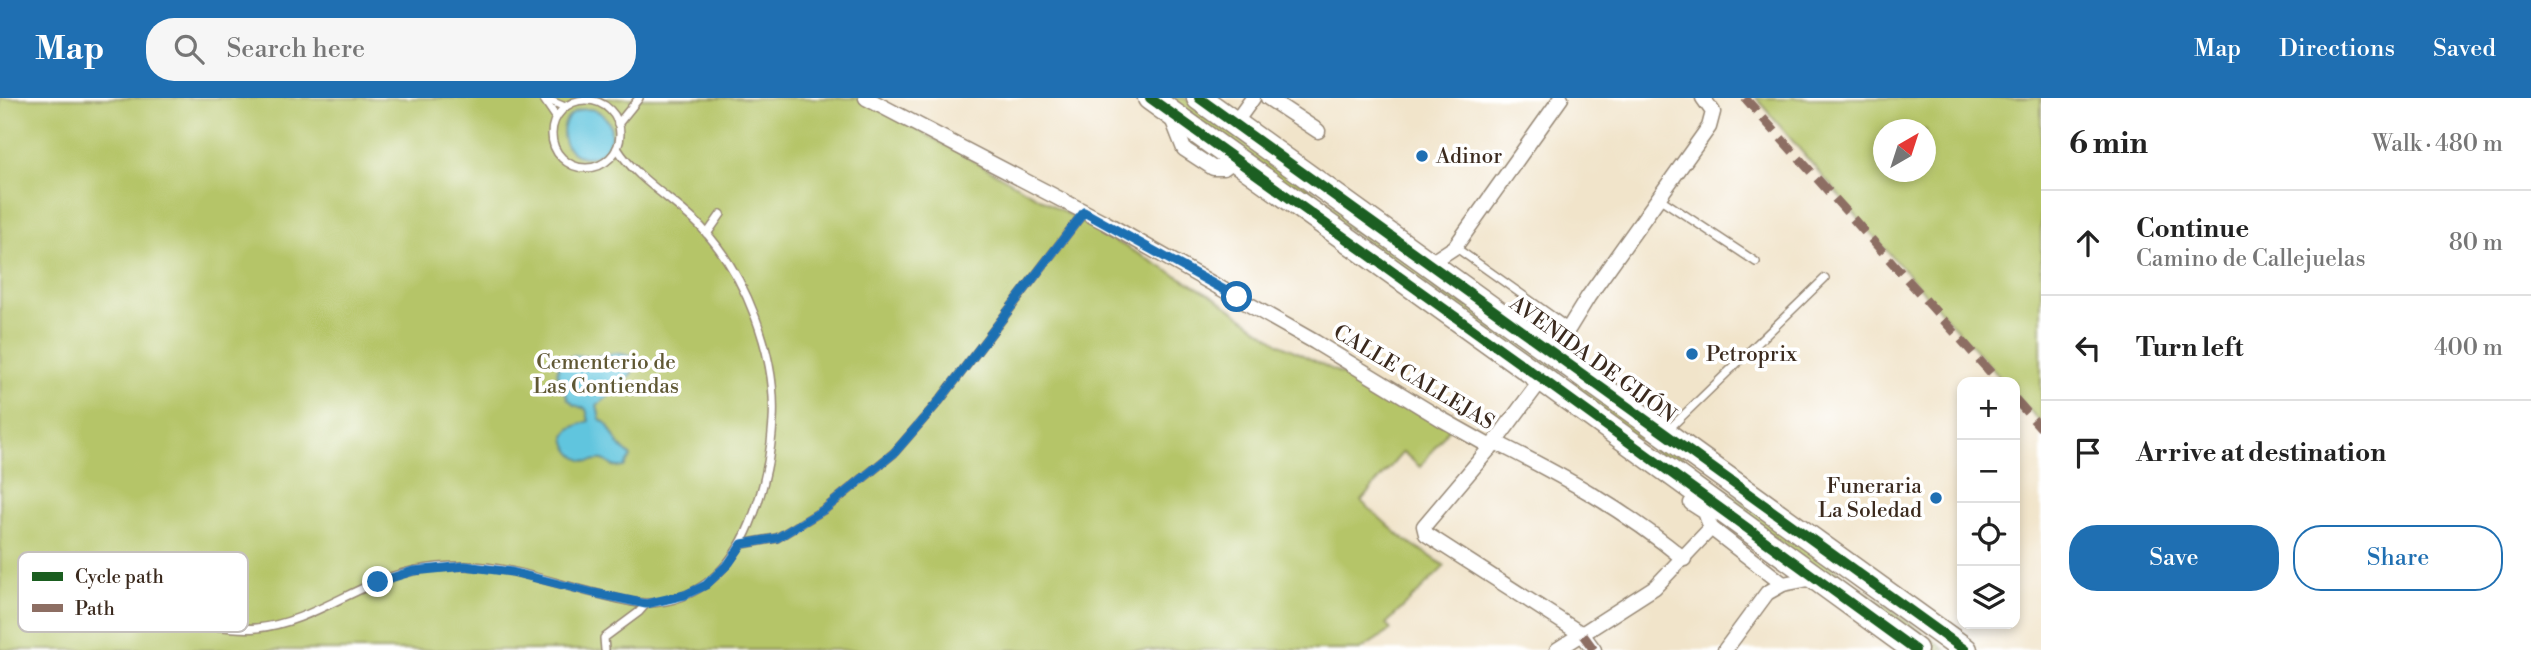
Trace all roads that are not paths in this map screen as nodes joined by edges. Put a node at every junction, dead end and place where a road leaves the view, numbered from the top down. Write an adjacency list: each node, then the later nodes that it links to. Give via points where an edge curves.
1 (543, 98): 11 (lane); 12 (lane)
2 (639, 98): 14 (lane)
3 (866, 98): 20 (street, CALLE CALLEJAS)
4 (1199, 98): 13 (highway, AVENIDA DE GIJÓN)
5 (1253, 98): 13 (street)
6 (1268, 98): 15 (street)
7 (1561, 98): 23 (street)
8 (1703, 98): 19 (street, via 1713,112 1709,127)
9 (587, 99): 11 (lane); 14 (lane, via 606,107)
10 (1160, 105): 29 (highway)
11 (565, 107): 12 (lane)
12 (556, 117): 17 (lane, via 552,136 564,160 589,167)
13 (1235, 123): 25 (highway, AVENIDA DE GIJÓN)
14 (618, 124): 16 (lane)
15 (1318, 131)
16 (617, 148): 17 (lane); 18 (lane)
17 (610, 158): 18 (lane)
18 (625, 162): 22 (lane)
19 (1659, 197): 24 (lane); 27 (street)
20 (1084, 212): 31 (street, CALLE CALLEJAS, via 1443,420); 34 (lane, via 894,453 825,509 777,538)
21 (721, 214): 22 (lane)
22 (707, 234): 34 (lane, via 735,274 756,317 769,369 774,419 769,458)
23 (1455, 247): 25 (street); 27 (lane)
24 (1756, 262)
25 (1429, 264): 28 (highway, AVENIDA DE GIJÓN)
26 (1825, 278): 30 (lane)
27 (1569, 328): 28 (street)
28 (1553, 354): 30 (highway, AVENIDA DE GIJÓN)
29 (1542, 379): 31 (street); 32 (highway)
30 (1664, 434): 46 (highway, AVENIDA DE GIJÓN)
31 (1493, 444): 35 (street, CALLE CALLEJAS, via 1569,479 1647,528); 40 (street, via 1424,526 1426,534)
32 (1636, 449): 33 (street, via 1645,468 1705,512); 36 (highway)
33 (1710, 528): 35 (street); 37 (street)
34 (742, 544): 38 (lane, via 706,585)
35 (1684, 559): 40 (street, via 1655,587)
36 (1815, 578): 37 (street); 45 (highway)
37 (1783, 583): 44 (street, via 1767,593)
38 (646, 604): 39 (lane, via 512,572 465,566 413,571 292,621); 41 (lane, via 604,638)
39 (248, 628)
40 (1583, 635): 42 (street); 43 (street)
41 (605, 650)
42 (1557, 650)
43 (1594, 650)
44 (1725, 650)
45 (1915, 650)
46 (1965, 650)

